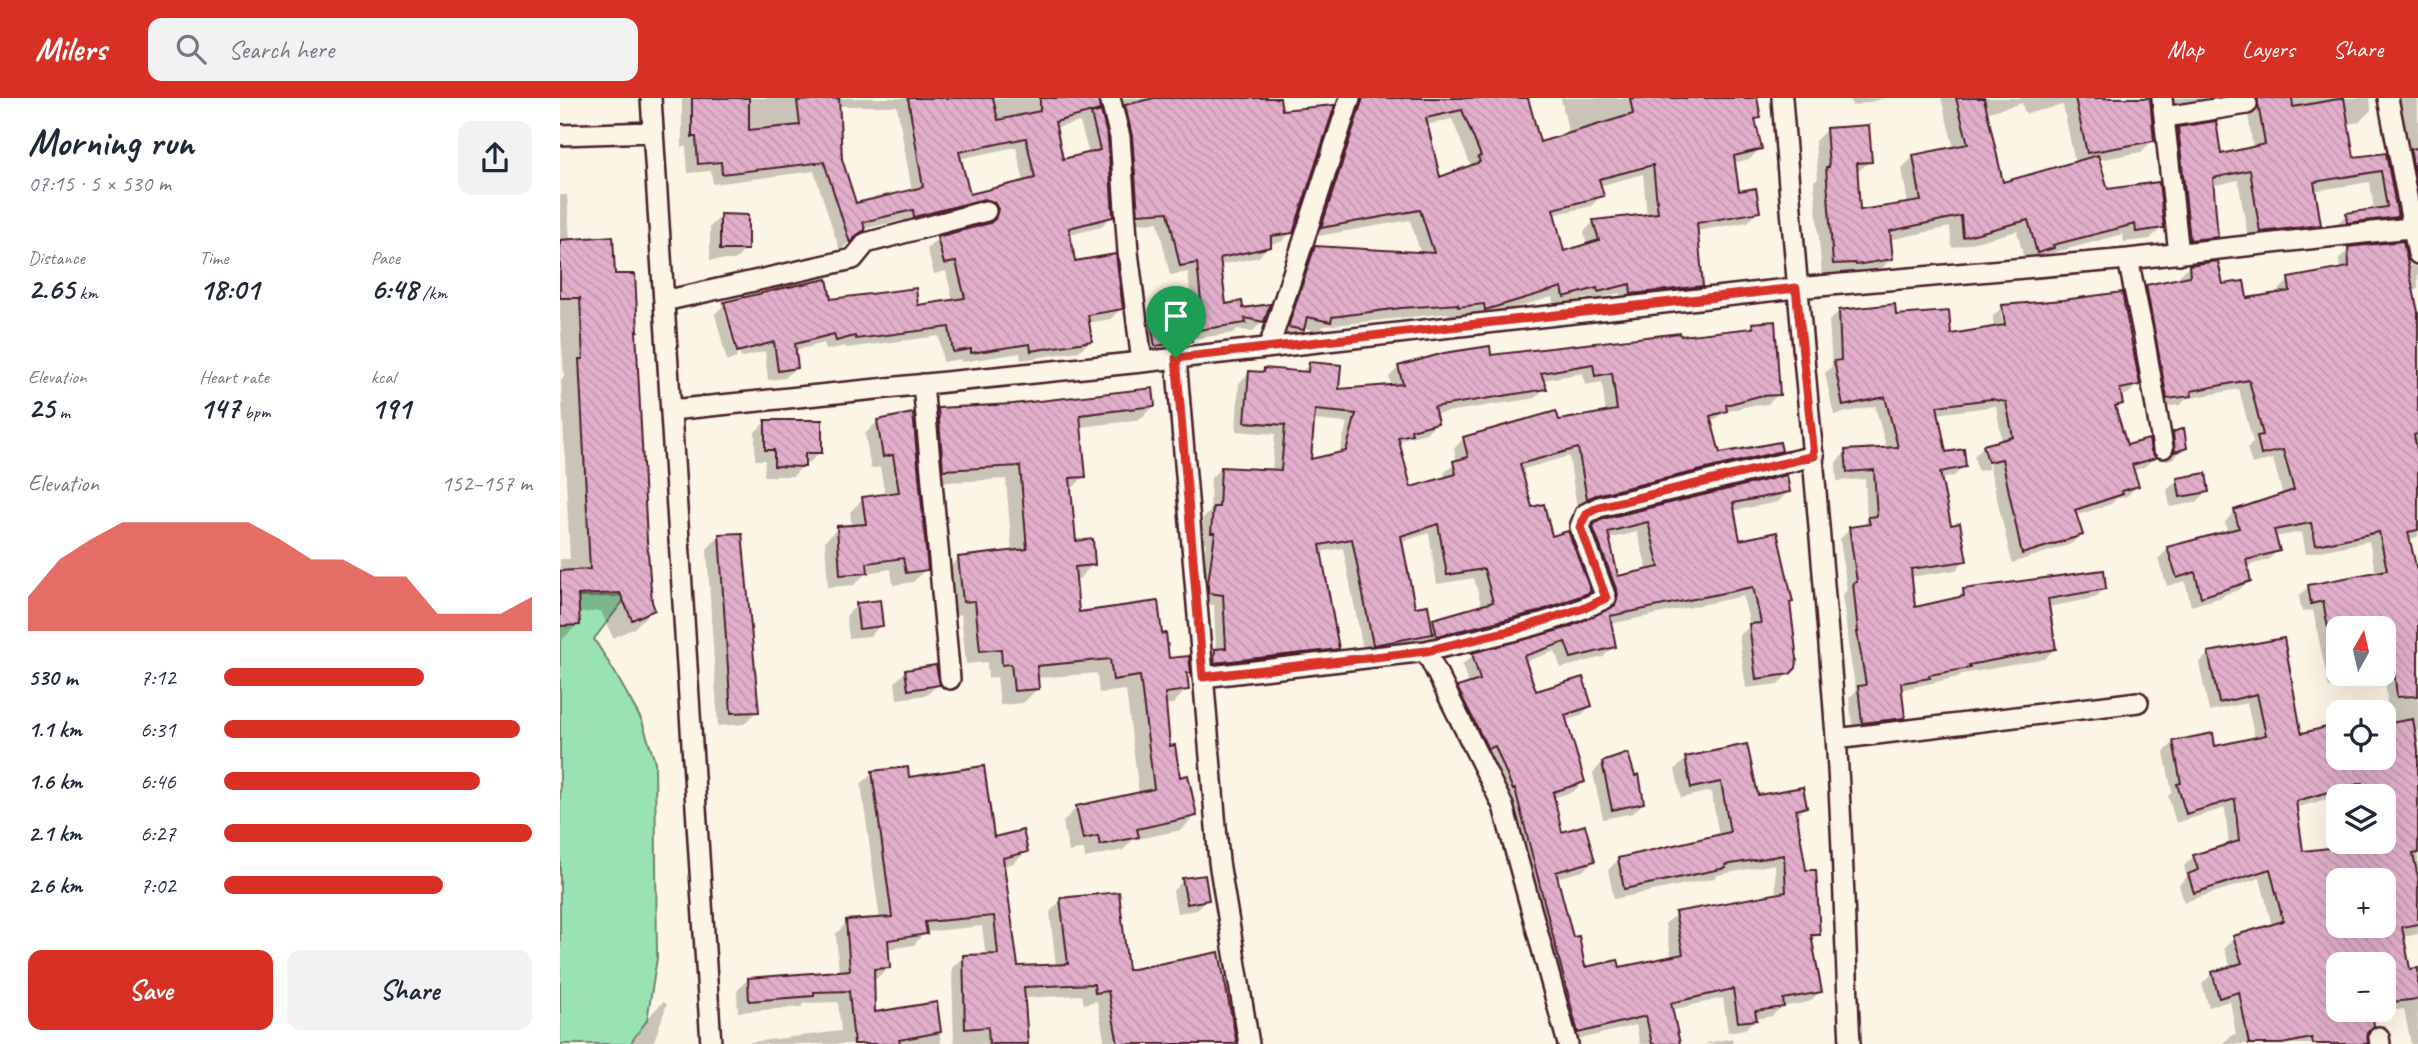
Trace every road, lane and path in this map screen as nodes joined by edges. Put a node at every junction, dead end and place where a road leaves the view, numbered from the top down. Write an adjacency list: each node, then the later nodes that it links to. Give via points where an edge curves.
1 (651, 98): 8 (street)
2 (1110, 98): 19 (street, via 1119,137)
3 (1350, 98): 17 (street)
4 (1782, 98): 15 (street)
5 (2388, 98): 11 (street)
6 (2247, 104): 7 (street)
7 (2163, 108): 12 (street)
8 (653, 132): 9 (street); 16 (street)
9 (560, 135)
10 (986, 211): 16 (street, via 866,243 853,259)
11 (2415, 228): 12 (street); 13 (street)
12 (2179, 254): 14 (street)
13 (2418, 254)
14 (2128, 259): 15 (street); 22 (street)
15 (1796, 288): 17 (street); 23 (street)
16 (664, 301): 21 (street)
17 (1269, 347): 18 (street)
18 (1176, 358): 19 (street); 25 (street)
19 (1142, 362): 20 (street)
20 (923, 384): 21 (street); 26 (street)
21 (671, 410): 29 (street)
22 (2163, 448)
23 (1814, 456): 24 (street, via 1592,510 1580,527 1606,598 1518,629); 28 (street)
24 (1426, 651): 25 (street); 31 (street, via 1503,806)
25 (1203, 677): 30 (street, via 1219,862)
26 (950, 679)
27 (2138, 702): 28 (street)
28 (1836, 739): 32 (street)
29 (711, 1044)
30 (1249, 1044)
31 (1568, 1044)
32 (1850, 1044)

